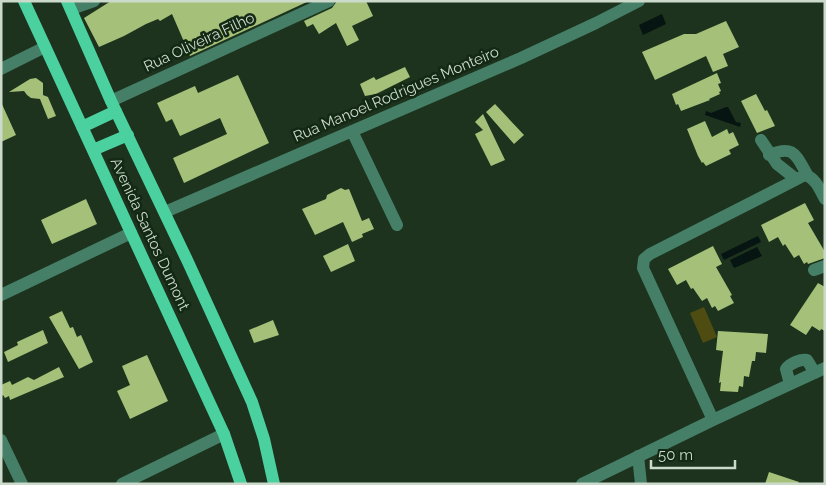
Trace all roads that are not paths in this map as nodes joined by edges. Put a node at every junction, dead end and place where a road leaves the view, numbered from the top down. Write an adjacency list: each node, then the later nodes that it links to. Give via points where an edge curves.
1 (24, 1): 6 (main road, Avenida Santos Dumont)
2 (94, 1): 5 (street)
3 (329, 1): 8 (street, Rua Oliveira Filho)
4 (639, 1): 10 (street, Rua Manoel Rodrigues Monteiro, via 521,58)
5 (69, 5): 8 (main road, Avenida Santos Dumont)
6 (45, 47): 7 (street); 9 (main road, Avenida Santos Dumont)
7 (1, 69)
8 (114, 106): 9 (main road); 11 (main road, Avenida Santos Dumont)
9 (82, 127): 13 (main road, Avenida Santos Dumont)
10 (352, 131): 17 (street, Rua Manoel Rodrigues Monteiro); 18 (street)
11 (128, 135): 13 (main road); 17 (main road, Avenida Santos Dumont)
12 (761, 140): 14 (street)
13 (93, 150): 19 (main road, Avenida Santos Dumont)
14 (769, 155): 15 (street, via 776,164); 15 (street, via 791,150 795,153)
15 (802, 177): 16 (street, via 816,182); 22 (street, via 650,254 643,262)
16 (825, 199)
17 (165, 212): 29 (main road, Avenida Santos Dumont, via 252,402)
18 (397, 224)
19 (131, 233): 20 (street); 23 (main road, Avenida Santos Dumont)
20 (1, 295)
21 (820, 370): 22 (street)
22 (713, 420): 25 (street)
23 (224, 434): 27 (street); 28 (main road, Avenida Santos Dumont)
24 (1, 440): 26 (street)
25 (638, 456): 30 (street); 31 (street)
26 (22, 484)
27 (122, 484)
28 (241, 484)
29 (274, 484)
30 (582, 484)
31 (641, 484)

